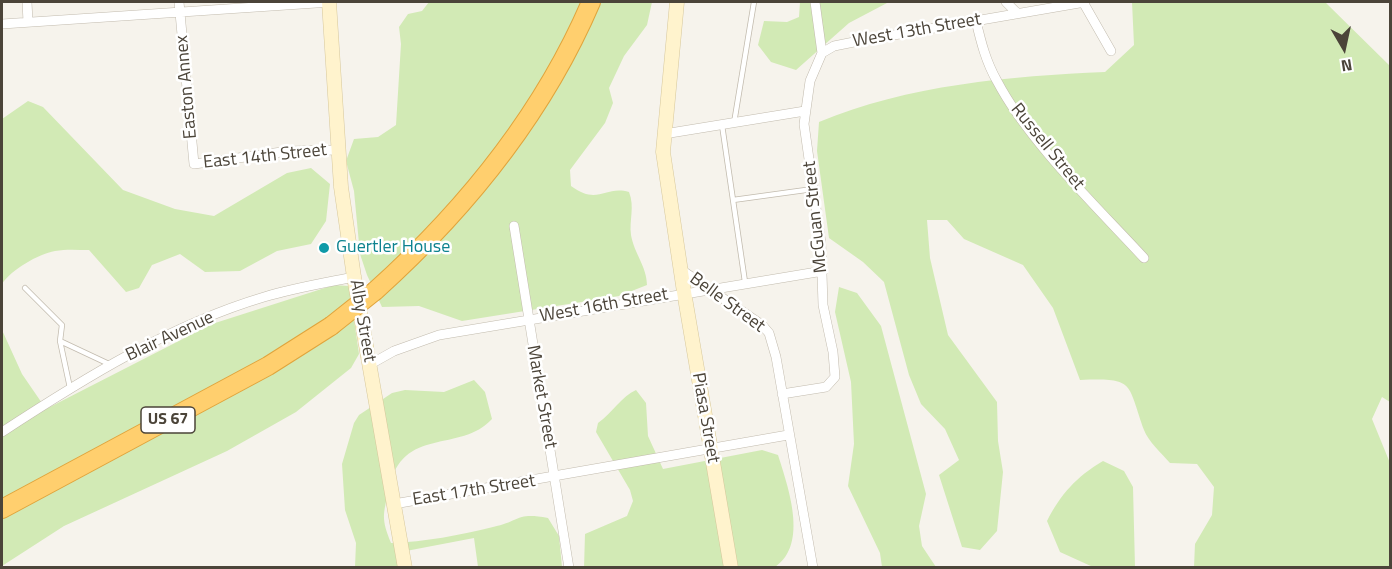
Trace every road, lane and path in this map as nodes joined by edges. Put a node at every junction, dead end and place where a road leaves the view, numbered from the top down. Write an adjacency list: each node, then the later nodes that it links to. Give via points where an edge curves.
1 (27, 2): 12 (street)
2 (330, 2): 9 (street); 20 (street, Alby Street)
3 (591, 2): 44 (highway, US 67, bridge, via 555,72 492,167 434,234 375,291 331,326 268,366)
4 (677, 2): 19 (street, Belle Street)
5 (753, 2): 17 (lane)
6 (815, 2): 15 (street)
7 (1006, 2): 10 (street)
8 (1084, 2): 10 (street, West 13th Street); 14 (street)
9 (180, 6): 12 (street); 21 (street, Easton Annex)
10 (1017, 14): 11 (street, West 13th Street)
11 (976, 21): 15 (street, West 13th Street, via 834,46); 25 (street, Russell Street, via 988,62 1011,105)
12 (28, 22): 13 (street)
13 (2, 24)
14 (1111, 51)
15 (822, 53): 16 (street, McGuan Street, via 810,81)
16 (805, 111): 17 (street); 22 (street, McGuan Street)
17 (734, 123): 18 (street)
18 (722, 125): 19 (street); 23 (lane)
19 (663, 134): 26 (street, Belle Street)
20 (337, 150): 21 (street, East 14th Street, via 289,151); 28 (street, Alby Street)
21 (194, 164)
22 (813, 189): 23 (lane); 27 (street, McGuan Street)
23 (733, 200): 29 (lane)
24 (514, 226): 33 (street, Market Street)
25 (1144, 258)
26 (680, 269): 31 (street, Belle Street); 32 (street, Piasa Street)
27 (823, 271): 29 (street, West 16th Street); 38 (street, McGuan Street, via 823,305 833,352 834,381 826,387)
28 (354, 277): 35 (street, Blair Avenue, via 238,306); 36 (street, Alby Street)
29 (746, 282): 31 (street, West 16th Street)
30 (25, 288): 34 (lane, via 62,325)
31 (709, 288): 32 (street, West 16th Street); 38 (street, Belle Street, via 769,333)
32 (684, 292): 33 (street, West 16th Street); 41 (street, Piasa Street)
33 (528, 320): 36 (street, West 16th Street, via 422,340); 42 (street, Market Street)
34 (60, 341): 35 (lane); 37 (lane)
35 (112, 365): 37 (street, Blair Avenue)
36 (369, 365): 43 (street, Alby Street)
37 (70, 388): 39 (street, Blair Avenue)
38 (782, 394): 40 (street, Belle Street)
39 (2, 432)
40 (788, 435): 41 (street, East 17th Street); 48 (street, Belle Street)
41 (710, 449): 42 (street, East 17th Street); 47 (street, Piasa Street)
42 (555, 478): 43 (street, East 17th Street); 46 (street, Market Street)
43 (394, 504): 45 (street, Alby Street)
44 (2, 509)
45 (405, 567)
46 (569, 567)
47 (731, 567)
48 (813, 567)

